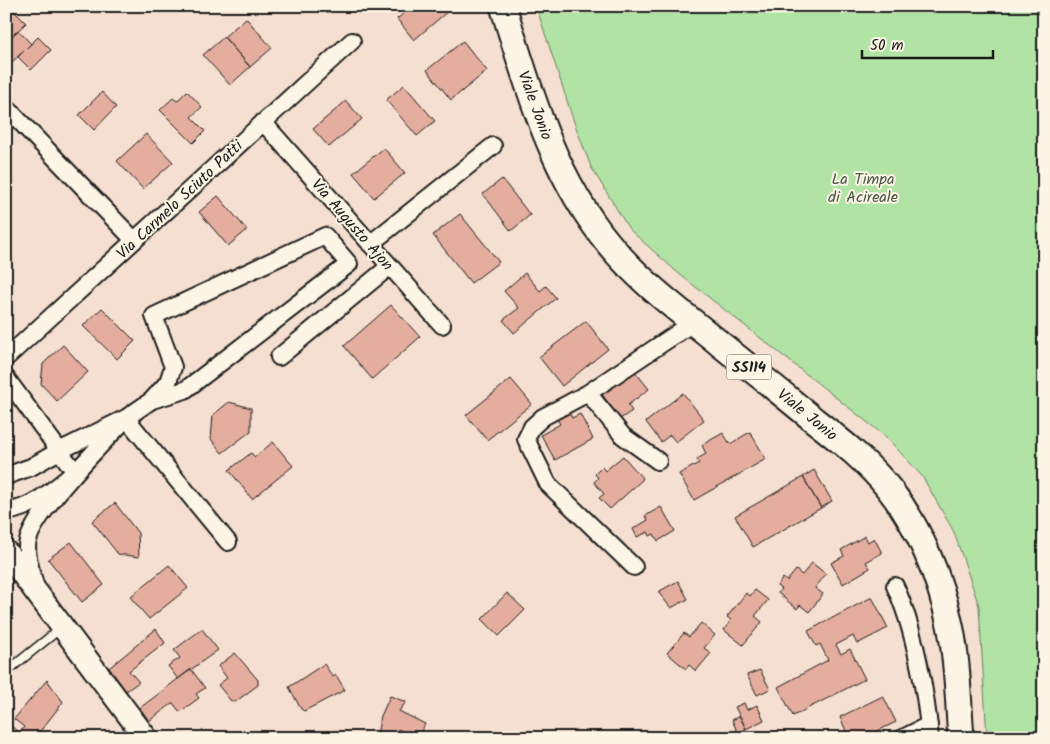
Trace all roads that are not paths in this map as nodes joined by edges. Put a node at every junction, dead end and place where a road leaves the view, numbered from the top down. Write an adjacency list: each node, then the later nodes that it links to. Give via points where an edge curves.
1 (503, 6): 9 (main road, Viale Jonio / SS114, via 548,140 584,210 636,273)
2 (352, 41): 4 (street, Via Carmelo Sciuto Patti)
3 (6, 107): 6 (street)
4 (263, 122): 6 (street, Via Carmelo Sciuto Patti); 7 (street, Via Augusto Ajon)
5 (493, 146): 7 (street)
6 (134, 240): 11 (street, Via Carmelo Sciuto Patti)
7 (370, 244): 8 (street, Via Augusto Ajon)
8 (390, 266): 10 (street, Via Augusto Ajon); 12 (street)
9 (694, 322): 14 (street); 34 (main road, Viale Jonio / SS114, via 851,450 884,484 907,516 926,552 950,626)
10 (442, 325)
11 (6, 358)
12 (279, 358)
13 (6, 378): 17 (street)
14 (588, 393): 18 (street, via 623,436); 26 (street, via 543,417 532,426 526,439 548,484)
15 (152, 400): 15 (street, via 168,382 173,368 154,316 325,236 348,264 184,390); 16 (street)
16 (126, 418): 17 (street); 20 (street); 24 (street)
17 (59, 451): 19 (street); 20 (street)
18 (658, 461)
19 (31, 467): 21 (street); 22 (street)
20 (75, 472): 23 (street, via 38,501); 28 (street, via 30,531 27,546 30,568)
21 (6, 476)
22 (6, 485)
23 (6, 512)
24 (228, 542)
25 (6, 552): 28 (street)
26 (634, 567)
27 (895, 586): 31 (street, via 903,602 920,670)
28 (39, 596): 29 (street)
29 (62, 627): 30 (lane); 32 (street)
30 (6, 672)
31 (929, 732): 33 (street)
32 (146, 738)
33 (903, 738)
34 (961, 738)

